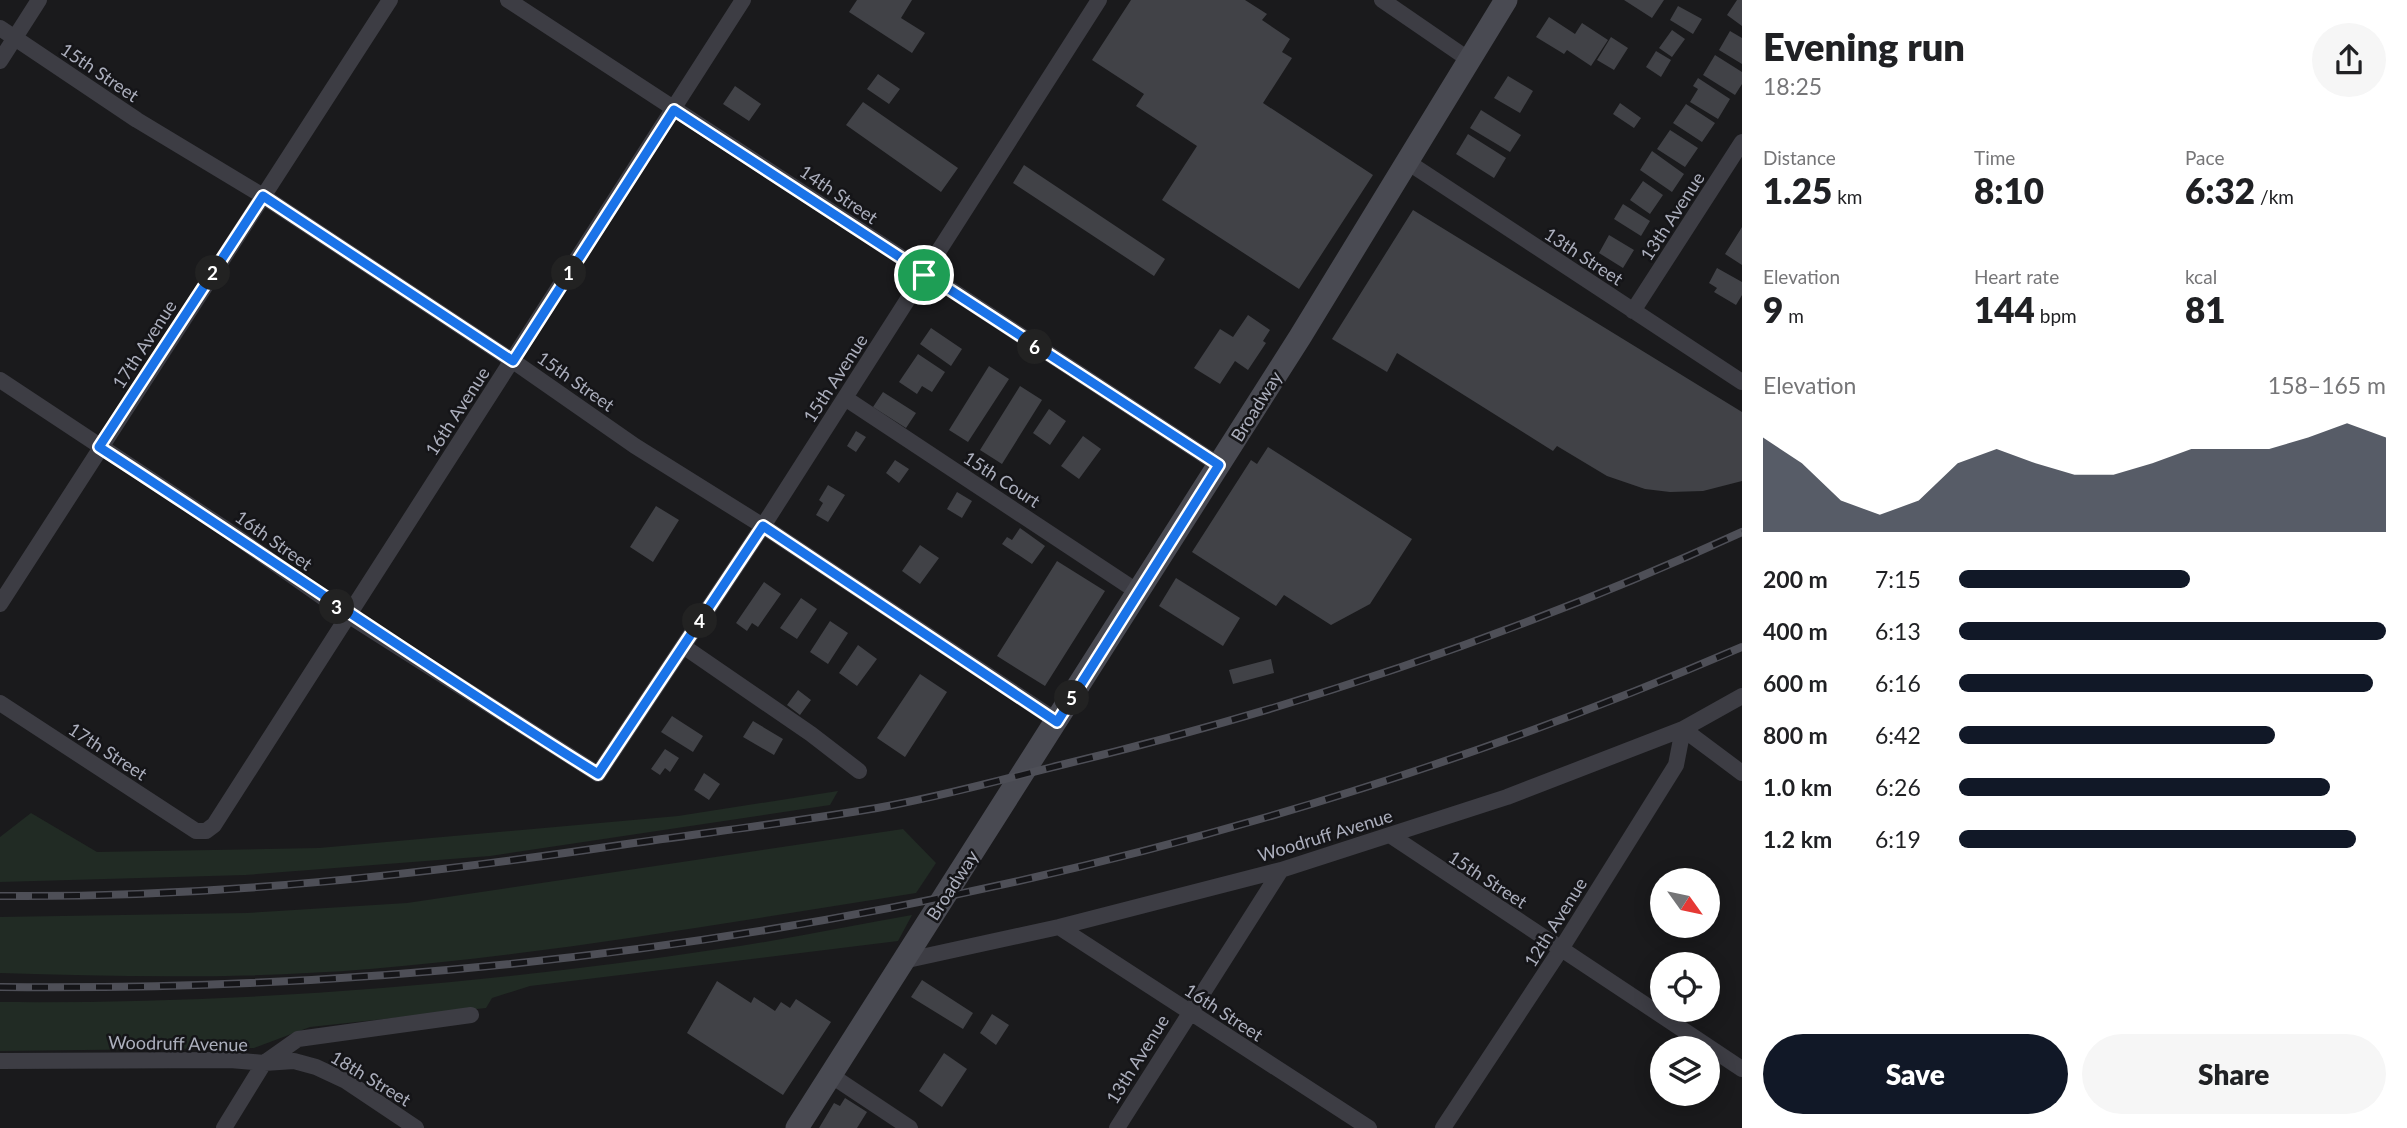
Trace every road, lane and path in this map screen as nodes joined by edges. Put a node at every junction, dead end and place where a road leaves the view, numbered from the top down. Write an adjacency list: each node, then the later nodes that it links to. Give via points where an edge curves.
1 (39, 0): 9 (street)
2 (390, 0): 15 (street, 17th Avenue)
3 (509, 0): 12 (street, 14th Street)
4 (743, 0): 12 (street, 16th Avenue)
5 (1099, 0): 16 (street, 15th Avenue)
6 (1382, 0): 10 (street)
7 (1507, 0): 10 (main road, Broadway)
8 (0, 29): 9 (street, 15th Street)
9 (15, 38): 11 (street); 15 (street, 15th Street, via 137,120)
10 (1468, 59): 14 (main road, Broadway)
11 (0, 61)
12 (674, 110): 16 (street, 14th Street); 18 (street, 16th Avenue)
13 (1742, 142): 17 (street, 13th Avenue)
14 (1406, 161): 17 (street, 13th Street); 23 (main road, Broadway)
15 (263, 196): 18 (street, 15th Street); 22 (street, 17th Avenue)
16 (924, 275): 21 (street, 15th Avenue); 23 (street, 14th Street)
17 (1633, 311): 20 (street, 13th Street)
18 (513, 361): 24 (street, 15th Street, via 635,446); 27 (street, 16th Avenue)
19 (0, 380): 22 (street, 16th Street)
20 (1742, 382)
21 (845, 398): 24 (street, 15th Avenue); 25 (street, 15th Court)
22 (99, 447): 26 (street, 17th Avenue); 27 (street, 16th Street)
23 (1219, 465): 25 (main road, Broadway)
24 (763, 526): 28 (street, 15th Avenue); 31 (street, 15th Street)
25 (1138, 592): 31 (main road, Broadway)
26 (0, 604)
27 (348, 615): 35 (street, 16th Street); 36 (street, 16th Avenue, via 214,825)
28 (683, 646): 33 (street); 35 (street, 15th Avenue)
29 (1742, 696): 32 (street, Woodruff Avenue)
30 (0, 703): 36 (street, 17th Street)
31 (1057, 722): 41 (main road, Broadway)
32 (1683, 729): 34 (street); 37 (street, Woodruff Avenue, via 1507,797); 40 (street, 12th Avenue, via 1676,765)
33 (859, 771)
34 (1742, 772)
35 (598, 774)
36 (195, 831)
37 (1390, 835): 38 (street, Woodruff Avenue); 40 (street, 15th Street)
38 (1281, 870): 39 (street, Woodruff Avenue); 42 (street, 13th Avenue)
39 (1059, 927): 41 (street, Woodruff Avenue); 42 (street, 16th Street)
40 (1561, 949): 46 (street, 15th Street); 54 (street, 12th Avenue)
41 (903, 961): 47 (main road, Broadway)
42 (1189, 1012): 52 (street, 13th Avenue); 53 (street, 16th Street)
43 (471, 1015): 45 (street, Woodruff Avenue, via 298,1039)
44 (0, 1061): 45 (street, Woodruff Avenue)
45 (264, 1063): 48 (street); 49 (street, 18th Street, via 294,1061 316,1067 346,1081)
46 (1742, 1069)
47 (832, 1076): 50 (main road, Broadway); 51 (street)
48 (224, 1128)
49 (416, 1128)
50 (797, 1128)
51 (910, 1128)
52 (1117, 1128)
53 (1368, 1128)
54 (1443, 1128)

